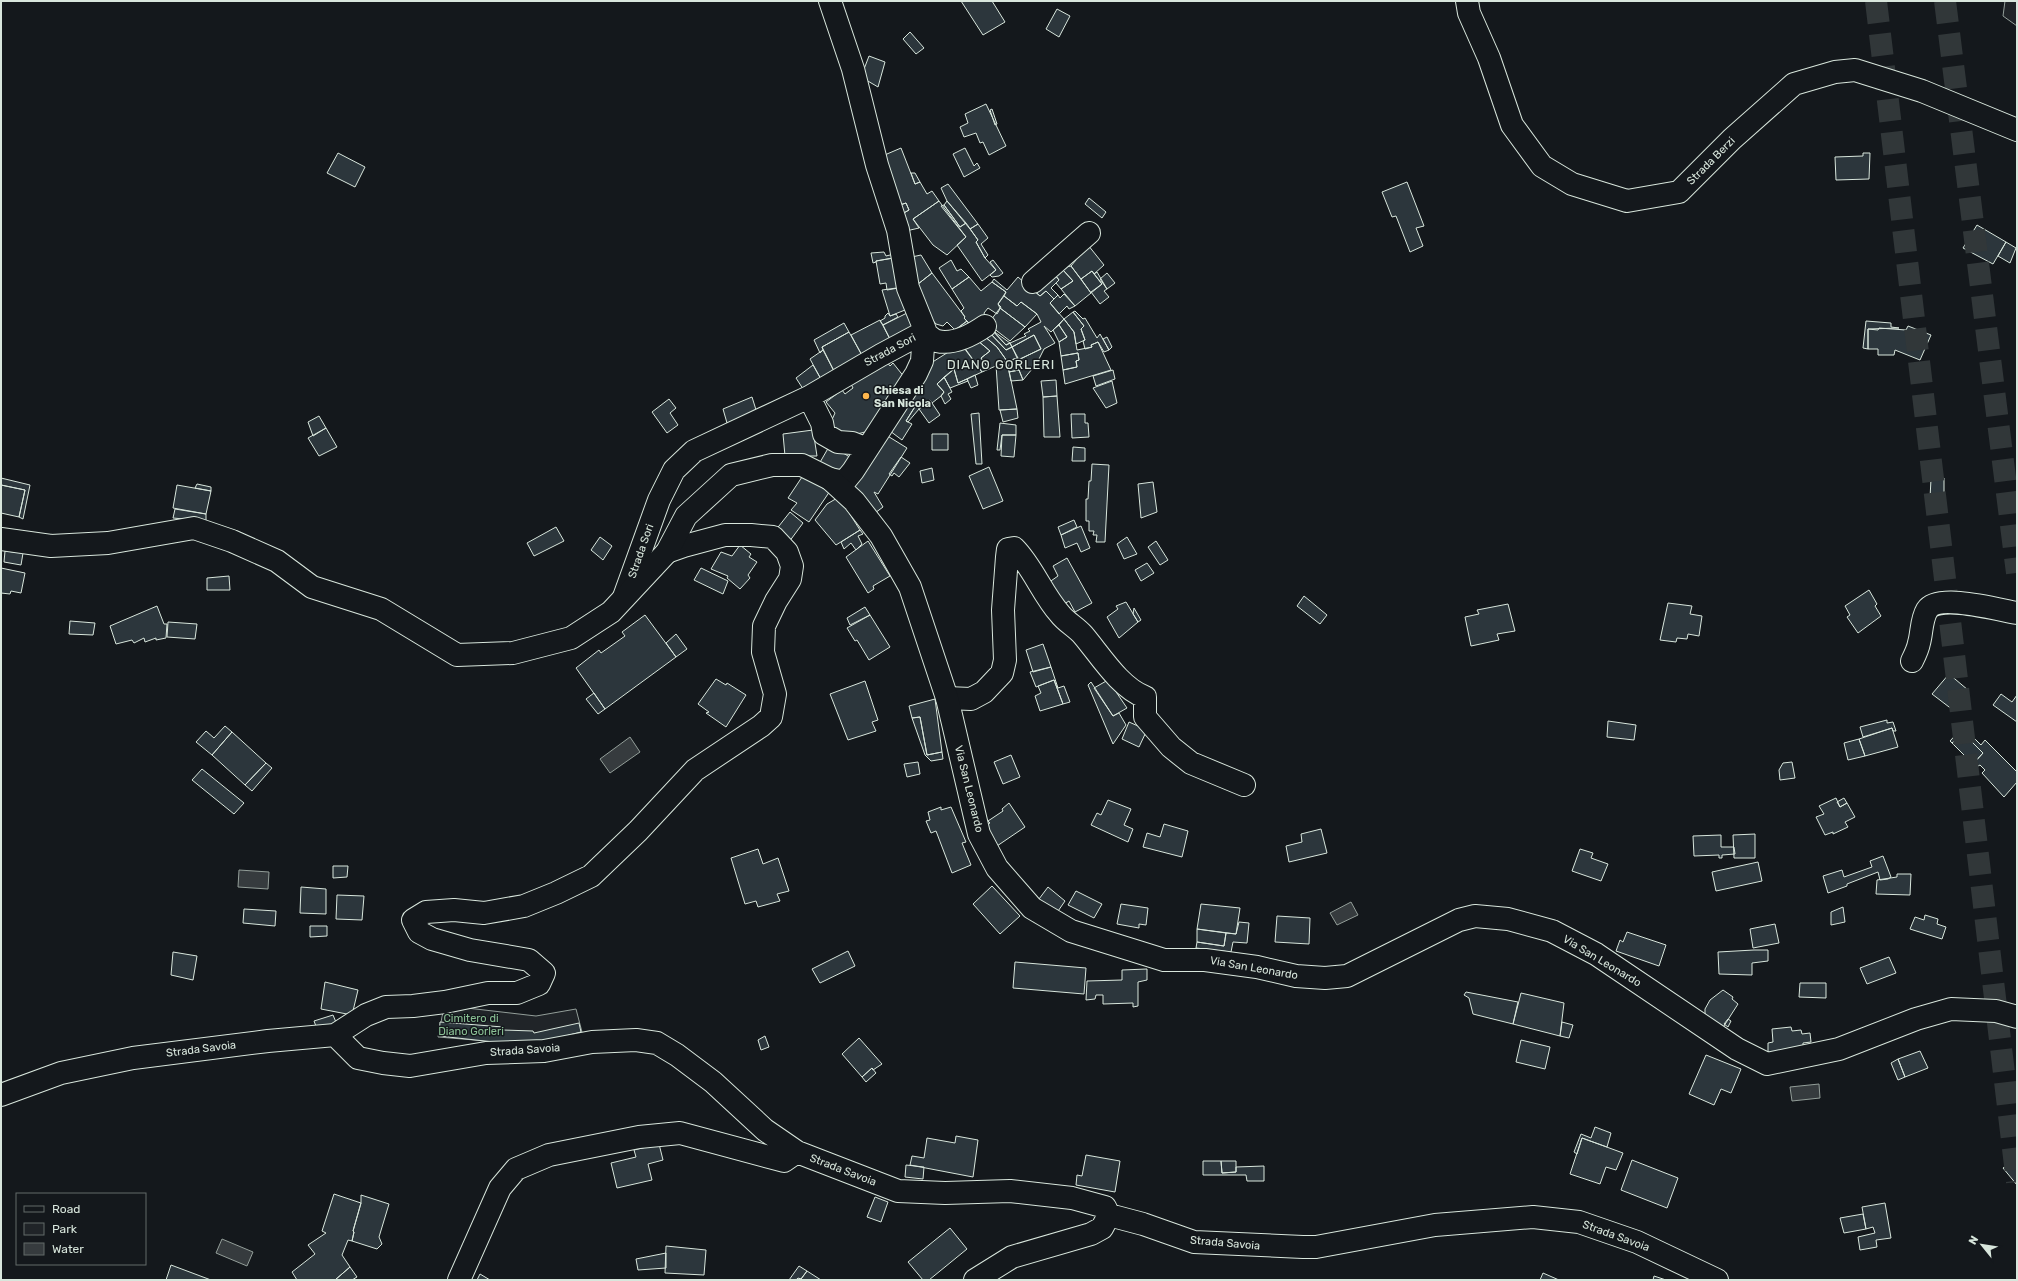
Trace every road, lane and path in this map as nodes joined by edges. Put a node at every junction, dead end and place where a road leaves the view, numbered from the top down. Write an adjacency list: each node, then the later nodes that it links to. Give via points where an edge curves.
1 (830, 1): 7 (street, Strada Sori, via 854,69 877,165 898,230 908,288 926,328)
2 (1467, 1): 3 (street, Strada Berzi, via 1469,13 1489,58 1512,125 1542,166 1572,184 1627,201 1679,192 1732,139 1794,84 1835,72 1855,70 1922,91)
3 (2017, 130)
4 (1089, 233): 5 (street)
5 (1033, 282)
6 (985, 326): 7 (street, via 972,335 949,341 937,341)
7 (924, 332): 8 (street, Strada Sori); 9 (street, via 920,367)
8 (810, 397): 9 (street, via 822,422 824,434 838,442 852,443); 13 (street, Strada Sori, via 694,451 674,470 659,500)
9 (867, 449): 10 (street, via 844,482)
10 (830, 479): 12 (street, Via San Leonardo, via 802,465 772,465 731,475 686,516); 16 (street, Via San Leonardo, via 854,501 881,536 910,587)
11 (1, 539): 13 (street, via 51,546 108,543 194,528 277,561 312,587 381,610 457,655 513,653 571,638 611,612)
12 (667, 552): 13 (street); 19 (street, via 725,535 773,537 787,552 792,566 790,579 764,626 763,652 775,694 771,717 695,770 591,876 556,894 524,906 484,913 454,910 426,912 414,920 419,932 432,939 477,951 529,960 544,973 539,984 517,993 488,992 445,1002 386,1007 366,1014)
13 (624, 597)
14 (2017, 613): 15 (street, via 1958,603 1935,604 1924,617 1919,645)
15 (1912, 661)
16 (947, 698): 17 (street, via 971,698 984,692 1002,673 1006,660 1003,610 1006,557 1008,549 1014,548 1060,615 1072,623 1126,687 1145,697 1145,716 1171,747 1191,763); 18 (street, Via San Leonardo, via 979,834 997,868 1032,908 1071,931 1110,945 1164,960 1205,960 1257,967 1296,976 1325,978 1347,976 1459,920 1475,916 1508,919 1552,931 1596,954 1738,1049 1767,1064 1839,1049 1916,1019 1951,1009 1996,1012)
17 (1244, 784)
18 (2017, 1017)
19 (335, 1035): 20 (street, Strada Savoia, via 133,1058 61,1073); 21 (street, Strada Savoia, via 358,1058 410,1066 486,1053 544,1051 592,1042 636,1040 657,1043 678,1055 713,1082 765,1130)
20 (1, 1095)
21 (797, 1152): 22 (street, Strada Savoia, via 898,1191 1010,1191 1072,1198 1105,1207); 23 (street, via 784,1161 680,1133 639,1137 549,1155 516,1169 500,1188)
22 (1109, 1215): 24 (street, via 1102,1228 1091,1234 1012,1257); 25 (street, Strada Savoia, via 1194,1242 1303,1247 1316,1247 1435,1225 1533,1217 1579,1222 1637,1242)
23 (459, 1280)
24 (975, 1280)
25 (1717, 1280)

